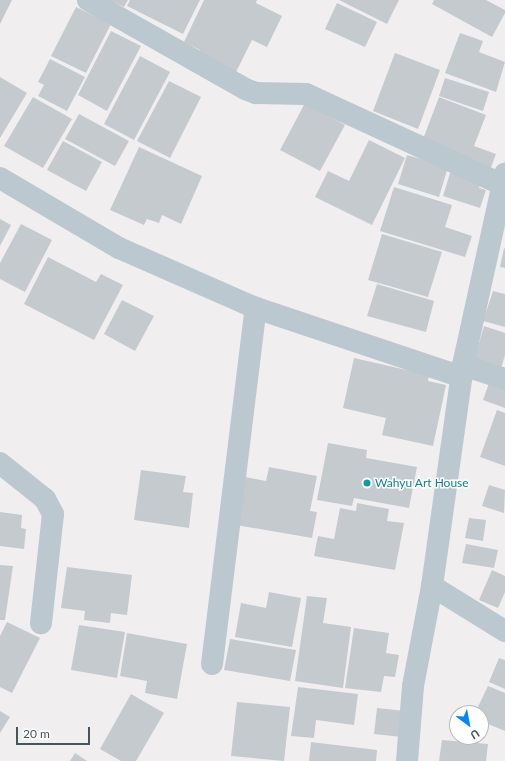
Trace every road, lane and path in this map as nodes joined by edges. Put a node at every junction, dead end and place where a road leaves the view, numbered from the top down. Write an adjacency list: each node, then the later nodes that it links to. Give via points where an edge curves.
1 (88, 0): 3 (street, via 244,89 256,93 312,96)
2 (0, 178): 4 (street, via 119,248)
3 (504, 179): 5 (street)
4 (256, 308): 5 (street); 11 (street)
5 (462, 371): 6 (street); 8 (street)
6 (505, 379)
7 (0, 463): 9 (street, via 45,499 53,514)
8 (432, 586): 10 (street); 12 (street, via 413,686)
9 (41, 623)
10 (505, 631)
11 (212, 664)
12 (407, 761)

